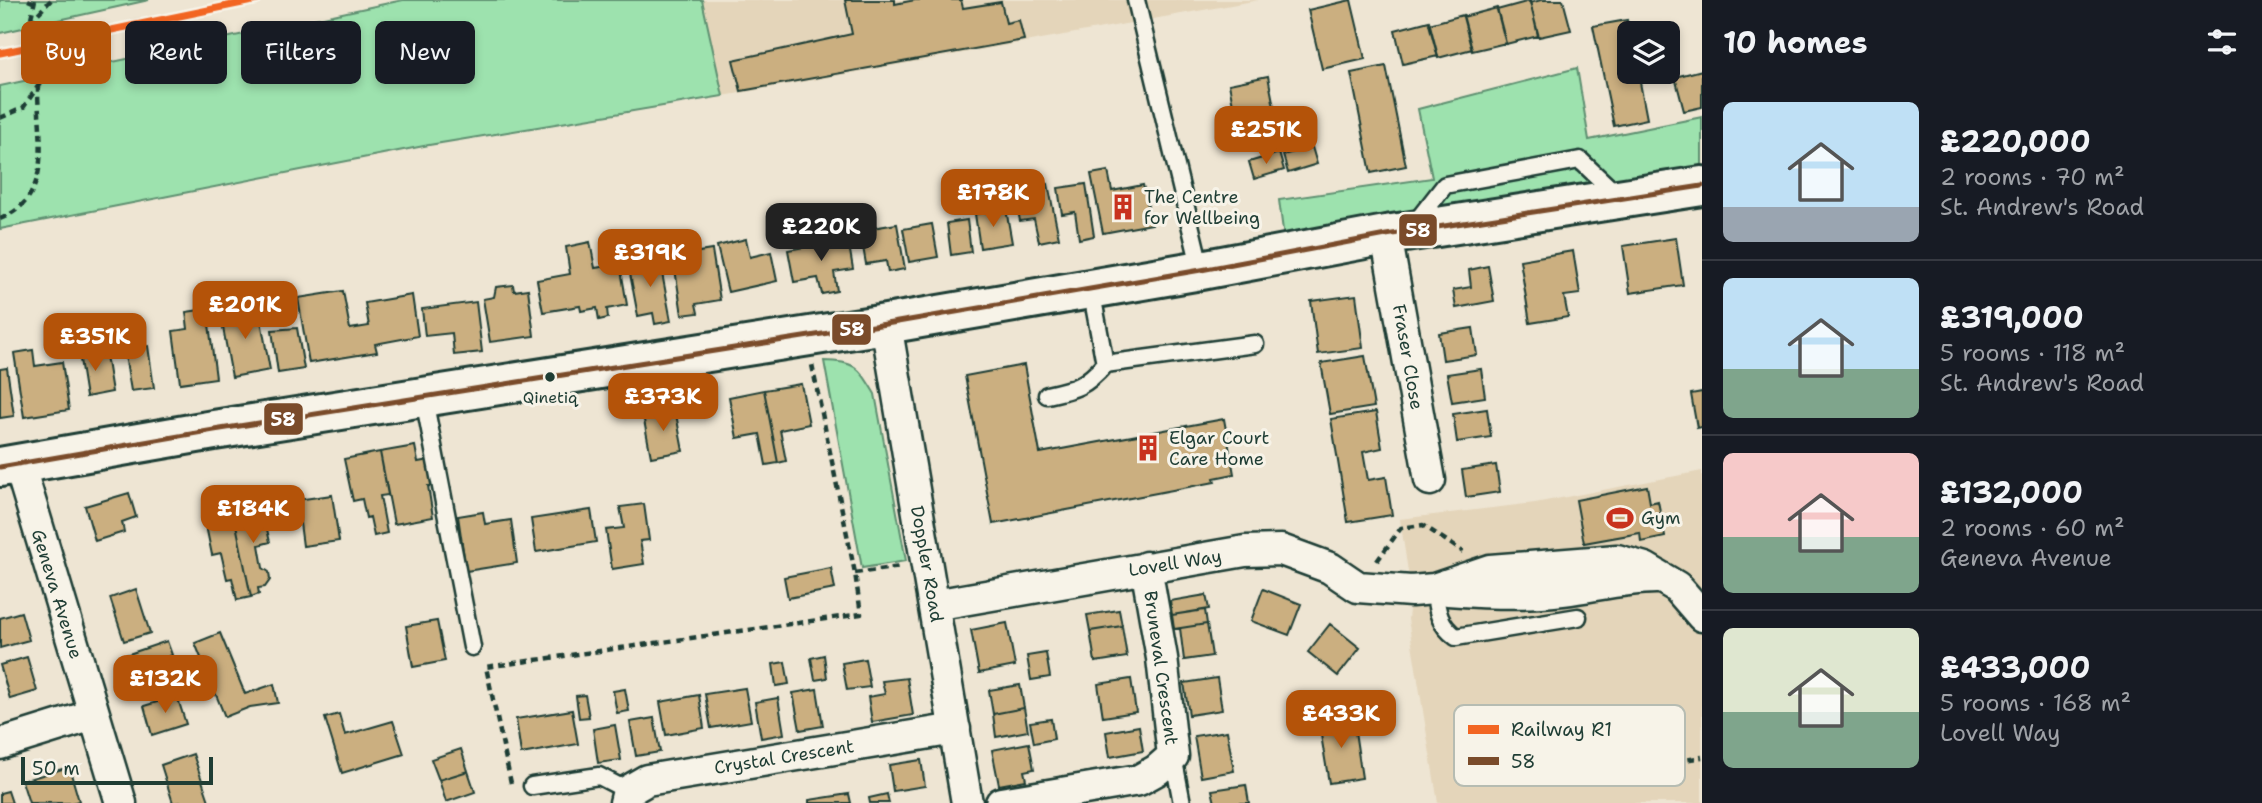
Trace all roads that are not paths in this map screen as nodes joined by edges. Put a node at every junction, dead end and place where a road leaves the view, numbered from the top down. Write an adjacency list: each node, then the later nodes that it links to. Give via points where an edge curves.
1 (1136, 0): 4 (lane)
2 (1702, 186): 3 (street)
3 (1397, 233): 4 (street); 12 (street, Fraser Close)
4 (1200, 270): 5 (street)
5 (1091, 289): 6 (street); 8 (lane)
6 (886, 324): 10 (street); 16 (street, Doppler Road)
7 (1255, 344): 8 (lane)
8 (1105, 364): 9 (lane, via 1091,381)
9 (1047, 395)
10 (424, 398): 11 (street); 19 (lane)
11 (9, 466): 20 (street, Geneva Avenue)
12 (1430, 480)
13 (1146, 567): 15 (street, Lovell Way, via 1245,551 1282,550 1330,569 1358,587); 16 (street, Lovell Way); 23 (street, Bruneval Crescent)
14 (1662, 579): 15 (street, Lovell Way, via 1636,578 1552,591); 15 (street, via 1618,560 1490,570); 17 (street, via 1677,587)
15 (1422, 590): 18 (lane, via 1446,630 1456,637)
16 (934, 605): 21 (street, Doppler Road)
17 (1702, 615)
18 (1578, 617)
19 (472, 646)
20 (93, 715): 22 (street); 26 (street, Geneva Avenue)
21 (955, 729): 25 (street, Crystal Crescent, via 647,780); 27 (street, Doppler Road)
22 (0, 744)
23 (1173, 756): 28 (street, Bruneval Crescent, via 1139,780); 29 (lane)
24 (532, 786): 25 (lane, via 599,776)
25 (626, 797)
26 (121, 803)
27 (967, 803)
28 (1001, 803)
29 (1182, 803)

